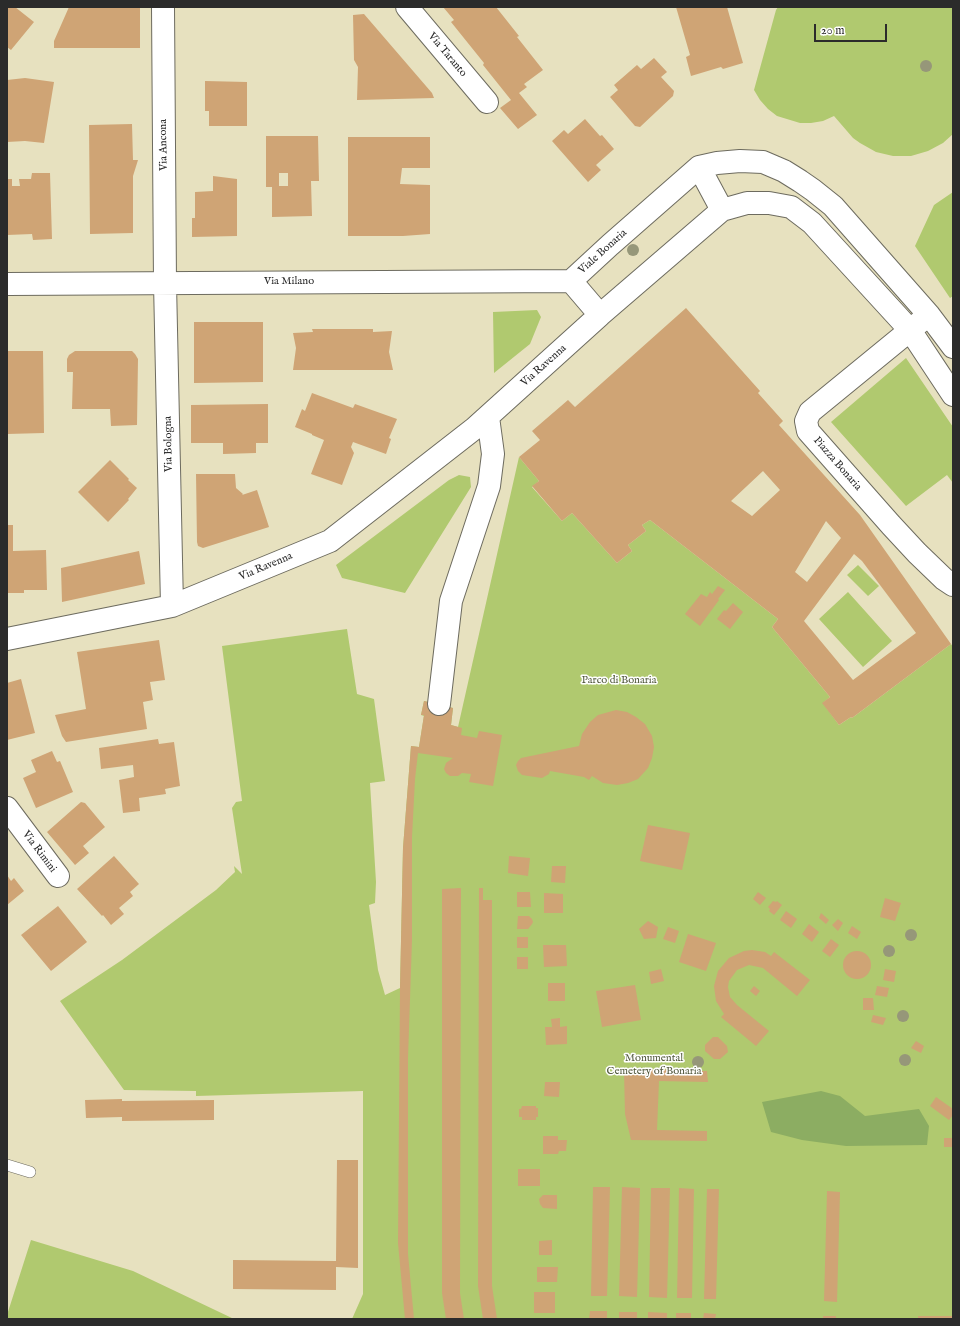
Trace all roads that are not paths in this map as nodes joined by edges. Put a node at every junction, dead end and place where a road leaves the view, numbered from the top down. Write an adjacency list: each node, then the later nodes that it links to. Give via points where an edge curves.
1 (163, 7): 7 (street, Via Ancona)
2 (408, 7): 3 (street, Via Taranto)
3 (487, 102)
4 (700, 167): 5 (street); 6 (street, Viale Bonaria); 10 (street, Viale Bonaria, via 717,163 763,162 784,171 833,206)
5 (722, 210): 9 (street); 11 (street, via 747,204 769,203 791,207 812,223)
6 (571, 281): 7 (street, Via Milano); 9 (street, Viale Bonaria)
7 (166, 282): 8 (street, Via Milano); 16 (street, Via Bologna)
8 (7, 284)
9 (600, 315): 14 (street, Via Ravenna)
10 (929, 315): 11 (street); 12 (street, Viale Bonaria)
11 (910, 330): 13 (street); 15 (street, Piazza Bonaria, via 810,412 806,421 808,431 917,553 944,579)
12 (953, 347)
13 (953, 395)
14 (488, 417): 16 (street, Via Ravenna, via 330,540); 18 (street, via 493,454 489,486 451,601)
15 (953, 584)
16 (172, 606): 17 (street, Via Ravenna)
17 (7, 639)
18 (439, 704)
19 (7, 808): 20 (street, Via Rimini)
20 (58, 876)
21 (7, 1166): 22 (lane)
22 (30, 1172)

